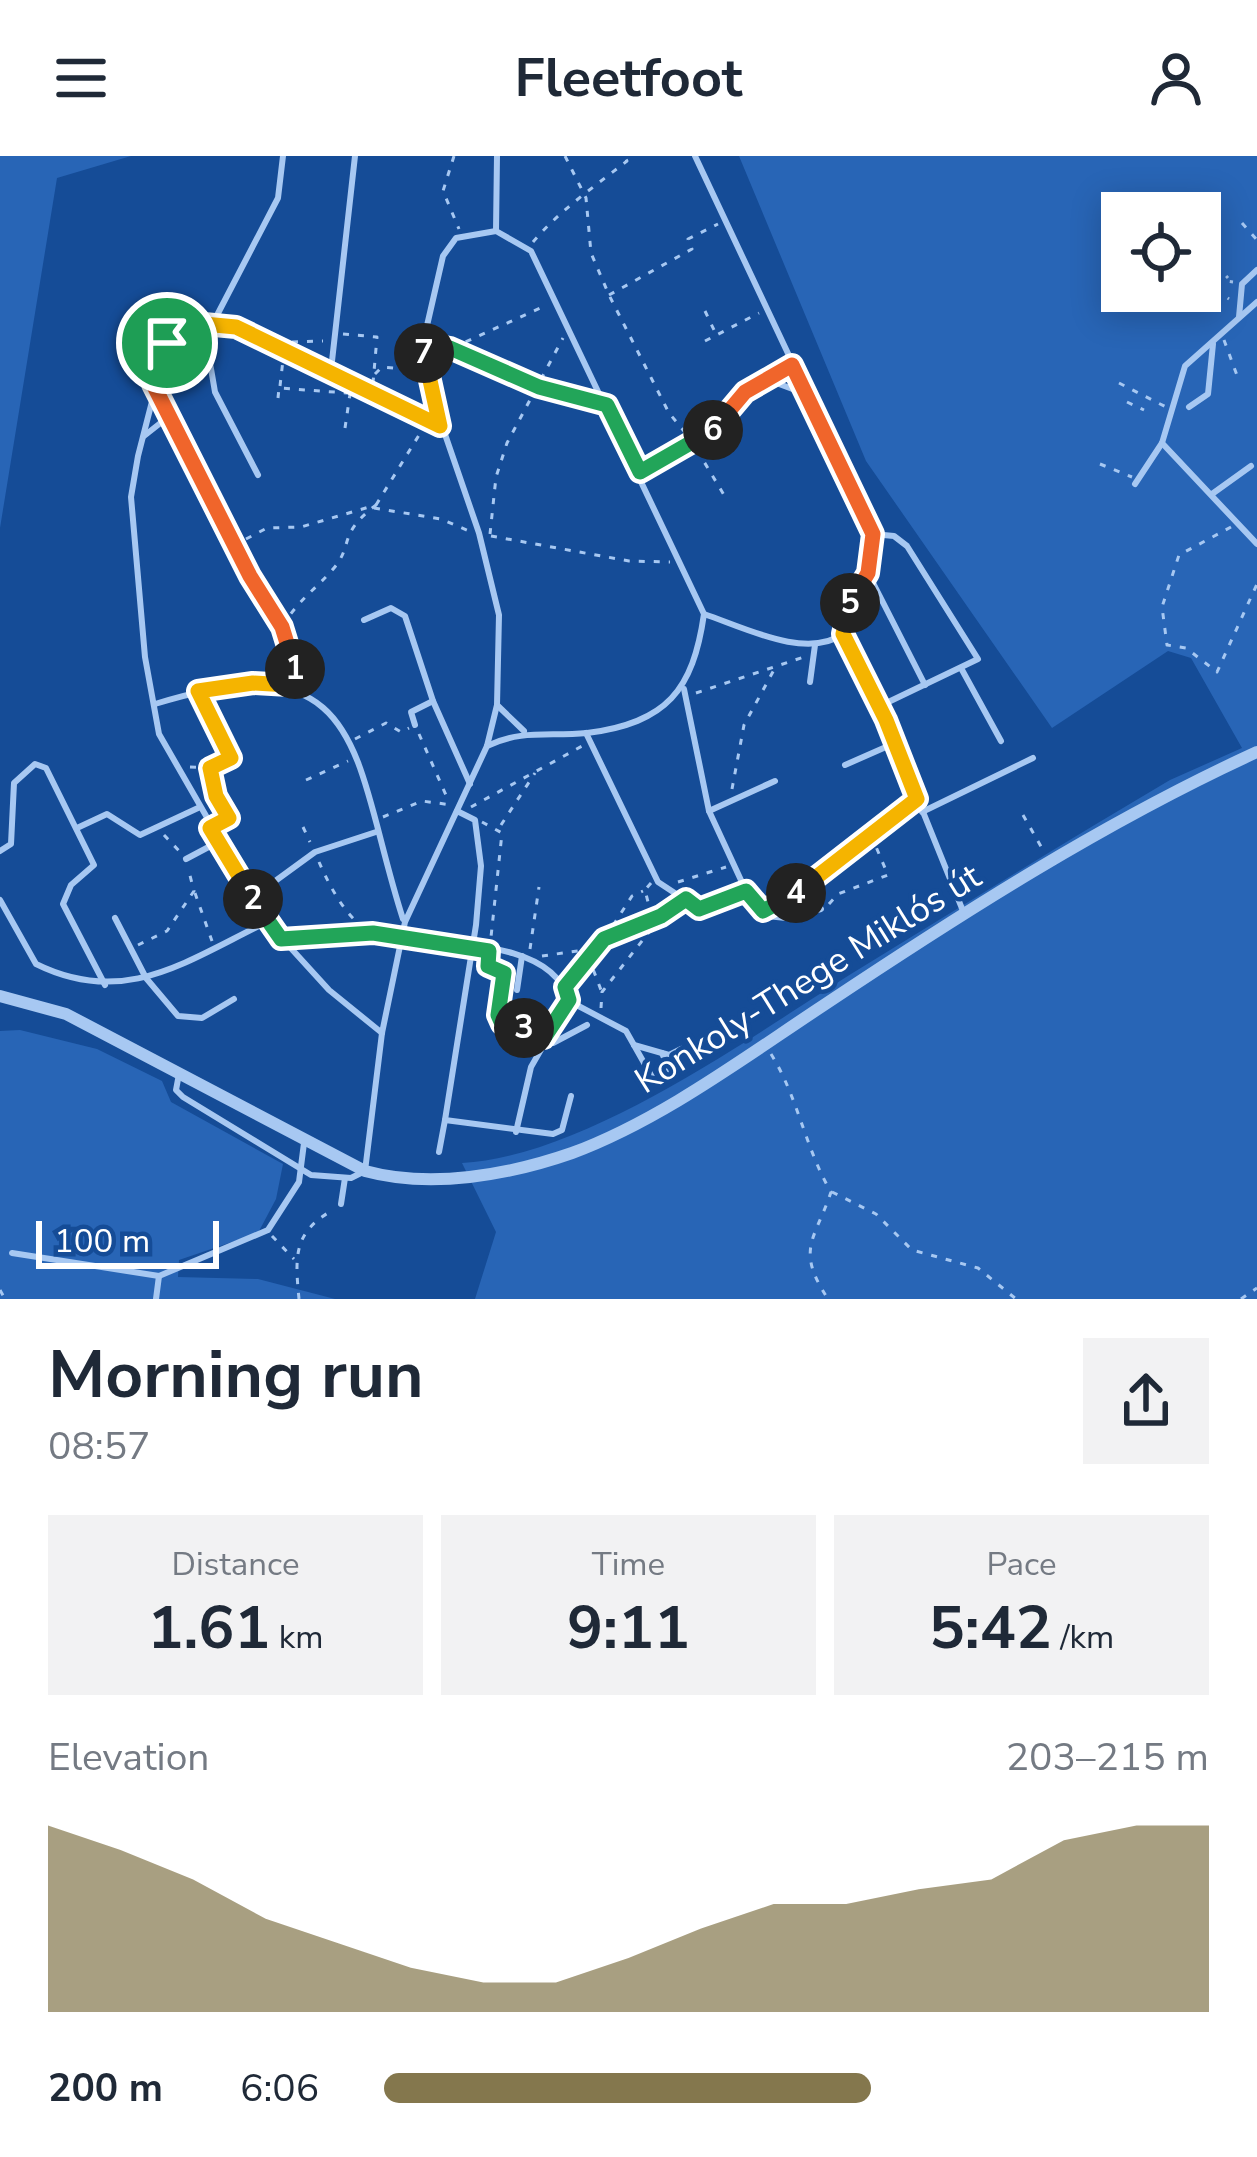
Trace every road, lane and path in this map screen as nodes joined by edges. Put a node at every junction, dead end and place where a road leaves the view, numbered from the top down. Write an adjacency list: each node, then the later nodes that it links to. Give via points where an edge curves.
1 (283, 156): 29 (lane, via 278,198)
2 (355, 156): 36 (lane)
3 (454, 156): 13 (path, via 442,191)
4 (497, 156): 12 (lane)
5 (566, 156): 9 (path)
6 (633, 156): 8 (path)
7 (694, 156): 10 (lane)
8 (626, 158): 9 (path)
9 (586, 198): 15 (path, via 554,217); 22 (path, via 591,253)
10 (725, 221): 22 (path); 26 (lane)
11 (1242, 223): 14 (path)
12 (496, 231): 13 (lane); 15 (lane)
13 (462, 236): 37 (lane, via 442,256)
14 (1257, 240)
15 (527, 248): 24 (lane)
16 (1221, 270): 19 (path)
17 (1257, 270): 20 (lane)
18 (1221, 279): 19 (path)
19 (1230, 279): 20 (path)
20 (1240, 288): 23 (lane)
21 (1221, 291): 23 (path)
22 (609, 295): 62 (path, via 669,413)
23 (1237, 301): 28 (lane)
24 (556, 302): 30 (lane); 39 (path)
25 (1257, 302): 28 (lane)
26 (766, 310): 31 (path); 40 (lane)
27 (705, 311): 31 (path)
28 (1240, 317): 32 (lane)
29 (214, 321): 33 (lane); 38 (lane)
30 (568, 328): 48 (path); 53 (lane)
31 (715, 332): 35 (path)
32 (1221, 333): 34 (lane); 44 (path)
33 (175, 335): 47 (lane); 67 (lane, via 210,363 215,392)
34 (1213, 340): 54 (lane, via 1208,394); 55 (lane, via 1185,366)
35 (704, 341)
36 (334, 342): 38 (path, via 298,338); 41 (lane)
37 (423, 343): 39 (path); 42 (lane)
38 (284, 348): 41 (lane); 49 (path)
39 (450, 348): 48 (path)
40 (792, 365): 45 (lane); 51 (lane)
41 (331, 370): 57 (lane)
42 (426, 371): 43 (path, via 382,368); 59 (lane)
43 (374, 375)
44 (1238, 378)
45 (771, 381): 51 (lane); 62 (lane, via 745,392)
46 (1119, 383): 55 (path)
47 (153, 384): 58 (lane); 61 (lane)
48 (539, 387): 53 (path); 75 (path, via 496,477)
49 (280, 388)
50 (350, 393): 60 (path)
51 (806, 394): 74 (lane)
52 (1127, 402): 56 (path)
53 (607, 405): 66 (lane)
54 (1189, 407)
55 (1168, 408): 63 (lane)
56 (1144, 410)
57 (428, 420): 59 (lane); 71 (path)
58 (174, 423): 61 (lane); 76 (lane)
59 (440, 426): 73 (lane)
60 (345, 428)
61 (142, 438): 97 (lane, via 131,497)
62 (693, 443): 66 (lane); 70 (path)
63 (1162, 443): 68 (lane); 69 (lane)
64 (1100, 464): 68 (path)
65 (1251, 466): 69 (lane)
66 (640, 472): 78 (lane)
67 (257, 475)
68 (1136, 481)
69 (1212, 494): 72 (lane)
70 (724, 495)
71 (374, 507): 73 (path); 76 (path, via 267,528); 83 (path, via 351,524 336,566)
72 (1238, 523): 77 (lane); 80 (path, via 1179,555 1162,607 1167,645 1186,648 1217,671)
73 (479, 533): 75 (path); 96 (lane, via 499,615)
74 (873, 534): 79 (lane); 88 (lane, via 908,546 979,659)
75 (490, 536): 78 (path, via 650,564)
76 (236, 543): 83 (path)
77 (1257, 544)
78 (680, 557): 81 (lane)
79 (868, 573): 84 (lane); 91 (lane)
80 (1257, 584)
81 (704, 614): 85 (lane); 92 (lane)
82 (364, 620): 95 (lane, via 400,609)
83 (282, 627): 86 (path)
84 (843, 634): 85 (lane); 98 (lane)
85 (814, 649): 87 (path); 89 (lane)
86 (298, 665): 90 (lane)
87 (775, 668): 94 (path); 119 (path, via 744,725)
88 (961, 668): 91 (lane); 102 (lane)
89 (810, 682)
90 (289, 685): 93 (lane); 103 (lane)
91 (925, 685): 98 (lane)
92 (684, 689): 101 (lane); 122 (lane)
93 (198, 691): 97 (lane); 113 (path, via 231,758)
94 (695, 693)
95 (433, 701): 99 (lane, via 412,712); 106 (lane)
96 (497, 704): 100 (lane); 105 (lane)
97 (153, 705): 112 (lane)
98 (880, 706): 104 (lane)
99 (415, 725): 103 (path, via 400,732 386,723); 108 (path)
100 (524, 731): 101 (lane); 105 (lane)
101 (588, 737): 114 (path); 145 (lane, via 658,882)
102 (1001, 741)
103 (352, 742): 109 (lane)
104 (895, 743): 111 (lane); 118 (lane)
105 (487, 746): 117 (lane)
106 (456, 752): 108 (path); 117 (lane)
107 (1257, 752): 149 (street, Konkoly-Thege Miklós út, via 1175,789)
108 (430, 754): 120 (path)
109 (357, 757): 115 (path); 132 (lane)
110 (1033, 758): 123 (lane)
111 (844, 765)
112 (176, 766): 113 (path); 121 (lane)
113 (210, 768): 130 (path, via 229,818)
114 (536, 771): 120 (path, via 464,810); 128 (path)
115 (306, 780)
116 (775, 781): 119 (lane)
117 (470, 784): 120 (lane)
118 (917, 799): 123 (lane); 133 (path)
119 (729, 802): 122 (lane)
120 (454, 807): 125 (path, via 422,801); 126 (lane); 152 (lane)
121 (198, 808): 130 (lane); 131 (lane)
122 (710, 811): 141 (lane)
123 (922, 812): 149 (lane)
124 (1023, 815): 135 (path)
125 (381, 817)
126 (475, 820): 128 (path); 158 (lane, via 481,866)
127 (303, 827): 137 (path)
128 (499, 827): 161 (path)
129 (77, 828): 131 (lane, via 107,814 140,835); 136 (lane, via 46,767 35,764 14,783 11,844); 165 (lane, via 94,865 63,904)
130 (210, 828): 134 (lane)
131 (158, 831): 138 (path)
132 (376, 832): 137 (lane); 152 (lane)
133 (870, 834): 146 (path, via 888,874); 147 (path)
134 (218, 842): 138 (lane); 143 (lane)
135 (1039, 843)
136 (0, 851)
137 (315, 852): 143 (lane); 153 (path, via 333,892)
138 (186, 859): 142 (path)
139 (539, 887): 162 (path)
140 (645, 890): 155 (path, via 632,896)
141 (746, 891): 145 (lane, via 699,909); 147 (lane)
142 (194, 892): 157 (path); 159 (path, via 167,931)
143 (252, 898): 151 (lane)
144 (0, 899): 165 (lane, via 35,964)
145 (686, 899): 148 (path)
146 (821, 909): 147 (lane, via 786,918)
147 (763, 911)
148 (661, 916): 155 (path); 168 (path)
149 (967, 917): 178 (street, Konkoly-Thege Miklós út)
150 (115, 918): 159 (lane)
151 (267, 922): 154 (lane); 157 (lane)
152 (405, 922): 156 (lane)
153 (373, 933): 154 (path); 156 (path)
154 (281, 939): 175 (lane)
155 (604, 939): 160 (path)
156 (402, 940): 158 (lane); 175 (lane)
157 (214, 947): 164 (lane)
158 (472, 948): 161 (lane); 185 (lane)
159 (131, 949): 164 (lane)
160 (593, 949): 162 (path); 163 (path)
161 (489, 951): 162 (lane); 173 (path, via 488,966 504,973)
162 (525, 956): 166 (lane); 167 (lane)
163 (588, 956): 166 (path); 168 (path)
164 (146, 978): 165 (lane); 170 (lane, via 191,1021)
165 (106, 985)
166 (565, 987): 171 (lane)
167 (517, 990)
168 (602, 992): 172 (path)
169 (0, 996): 182 (street, Konkoly-Thege Miklós út, via 66,1014)
170 (233, 999)
171 (569, 1000): 172 (lane); 176 (lane)
172 (600, 1017): 177 (lane)
173 (502, 1024): 176 (lane)
174 (587, 1025): 176 (lane, via 553,1043)
175 (382, 1033): 190 (lane)
176 (544, 1038): 186 (lane)
177 (634, 1045): 180 (lane); 183 (lane)
178 (765, 1045): 190 (street, Konkoly-Thege Miklós út, via 622,1129 536,1164 473,1176); 192 (path)
179 (681, 1049): 180 (lane)
180 (662, 1053): 181 (lane)
181 (671, 1073)
182 (179, 1074): 187 (street, Konkoly-Thege Miklós út); 189 (lane, Konkoly-Thege Miklós út, via 182,1096)
183 (652, 1077)
184 (571, 1096): 186 (lane, via 562,1130)
185 (445, 1120): 186 (lane); 188 (lane)
186 (515, 1132)
187 (304, 1143): 189 (lane); 190 (street, Konkoly-Thege Miklós út)
188 (439, 1152)
189 (298, 1167): 191 (lane, Konkoly-Thege Miklós út); 194 (lane, via 296,1187)
190 (365, 1171): 191 (lane, Konkoly-Thege Miklós út)
191 (345, 1178): 193 (lane)
192 (831, 1192): 202 (path, via 808,1247); 203 (path, via 876,1214 912,1250 978,1268)
193 (341, 1204): 196 (path, via 305,1229)
194 (268, 1231): 196 (path); 197 (lane)
195 (12, 1253): 197 (lane)
196 (296, 1261): 201 (path)
197 (159, 1276): 200 (lane)
198 (1254, 1290): 199 (path); 204 (path)
199 (1257, 1297)
200 (157, 1299)
201 (299, 1299)
202 (828, 1299)
203 (1016, 1299)
204 (1241, 1299)

